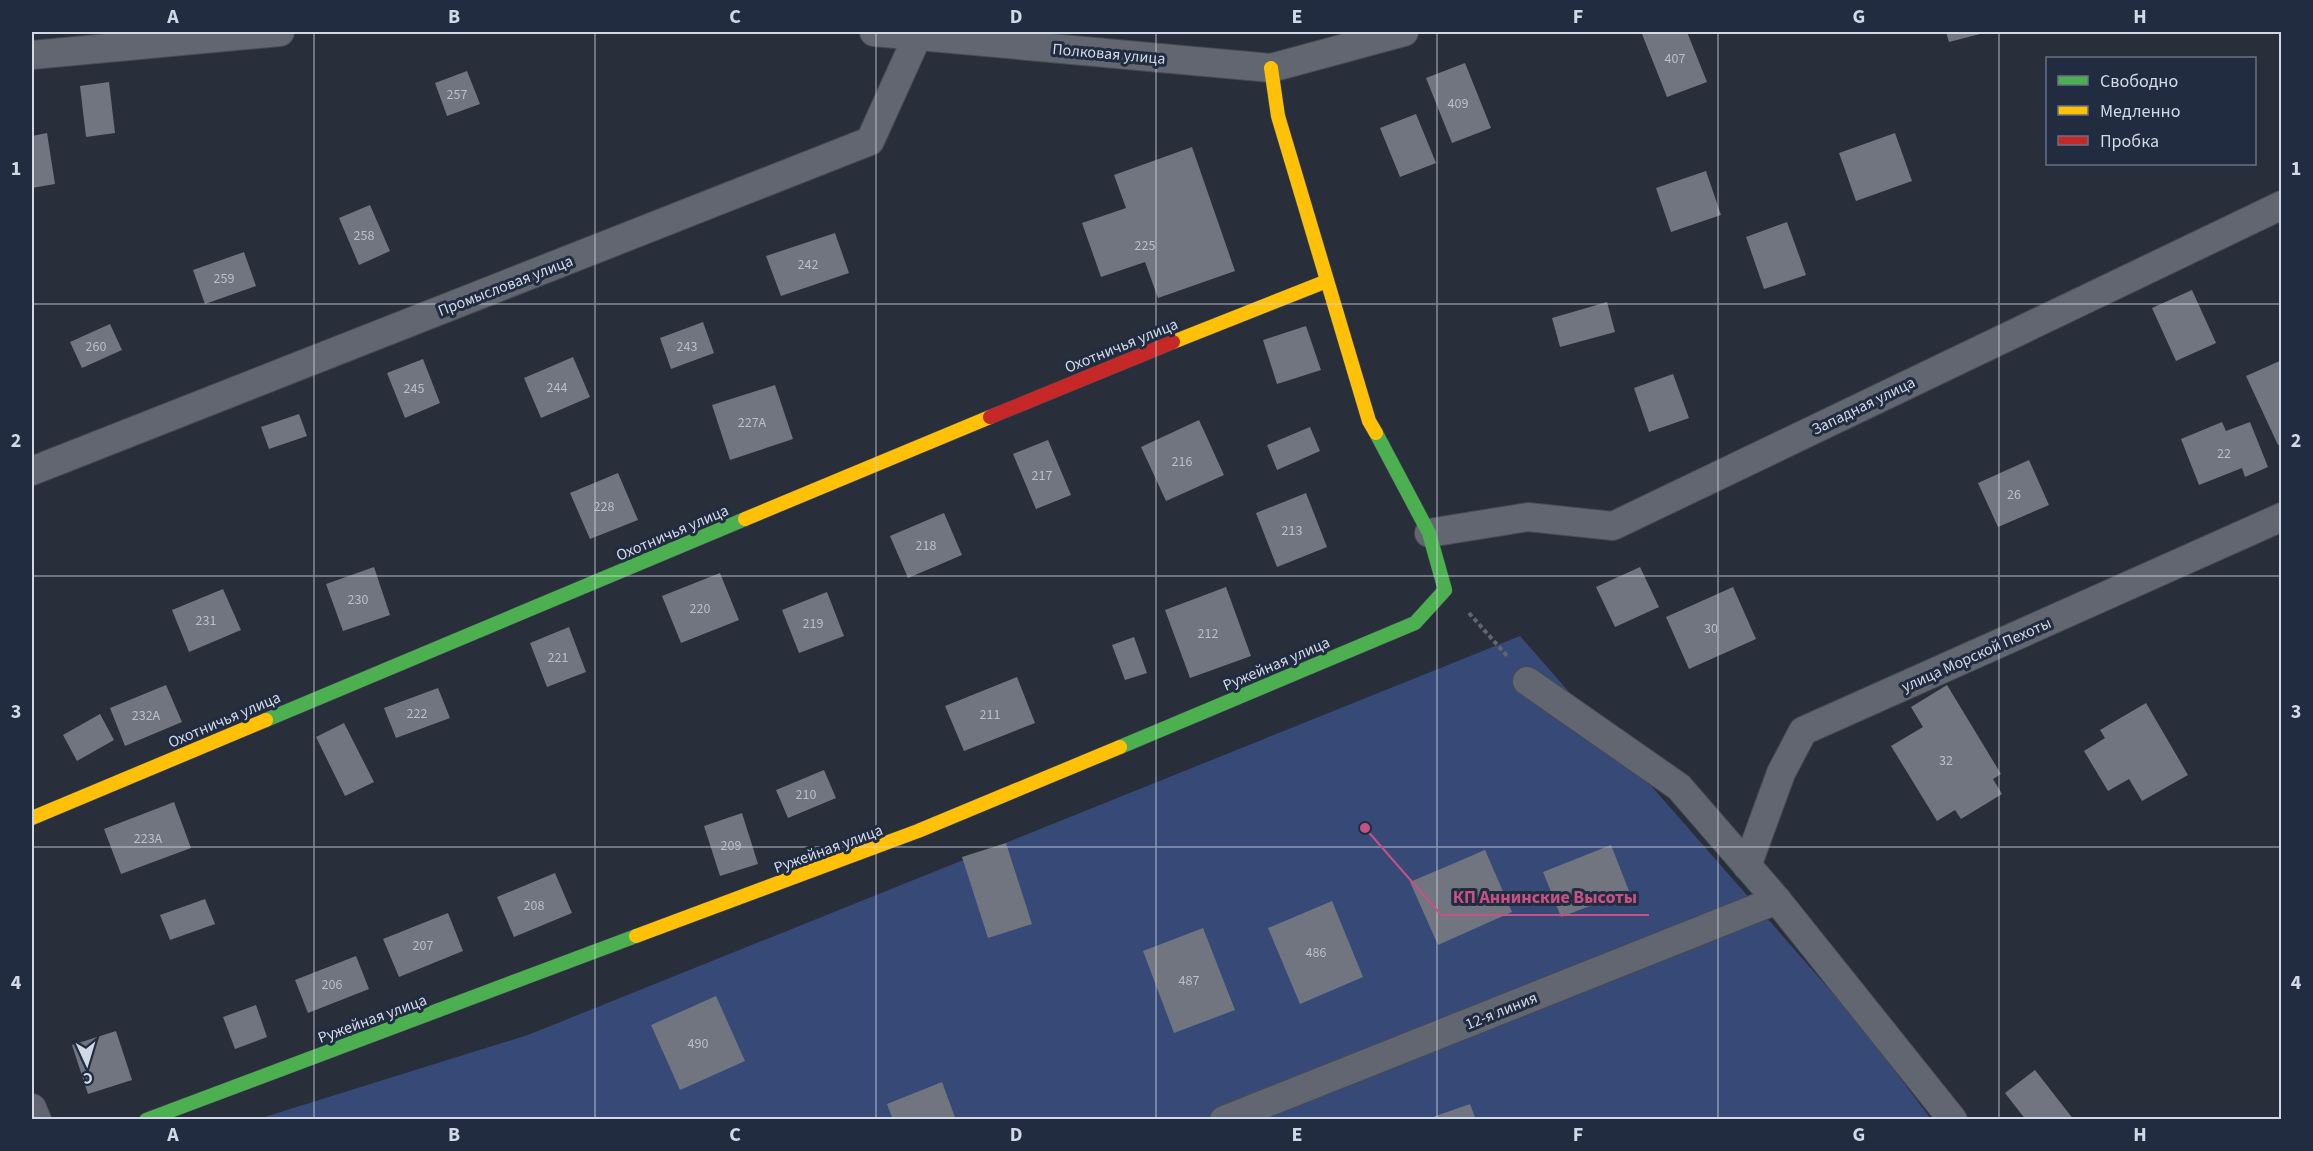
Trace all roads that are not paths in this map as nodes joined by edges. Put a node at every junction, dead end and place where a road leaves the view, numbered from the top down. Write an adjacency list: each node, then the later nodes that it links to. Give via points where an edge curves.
1 (280, 32): 5 (street)
2 (874, 32): 4 (street, Полковая улица)
3 (1404, 32): 6 (street)
4 (918, 35): 6 (street, Полковая улица); 9 (street, Промысловая улица, via 870,141)
5 (32, 55)
6 (1272, 68): 8 (street, via 1278,116)
7 (2282, 205): 11 (street, Западная улица, via 1613,526 1527,517)
8 (1327, 280): 11 (street, via 1369,421); 13 (street, Охотничья улица, via 1073,382)
9 (32, 471)
10 (2282, 517): 14 (street, улица Морской Пехоты, via 1803,731 1781,773)
11 (1429, 532): 18 (street, Ружейная улица, via 1445,590 1415,623 918,831)
12 (1527, 681): 14 (street, via 1679,786)
13 (32, 818)
14 (1748, 866): 15 (street)
15 (1777, 900): 19 (street, 12-я линия); 20 (street)
16 (32, 1108): 17 (street)
17 (37, 1119)
18 (146, 1119)
19 (1224, 1119)
20 (1953, 1119)

